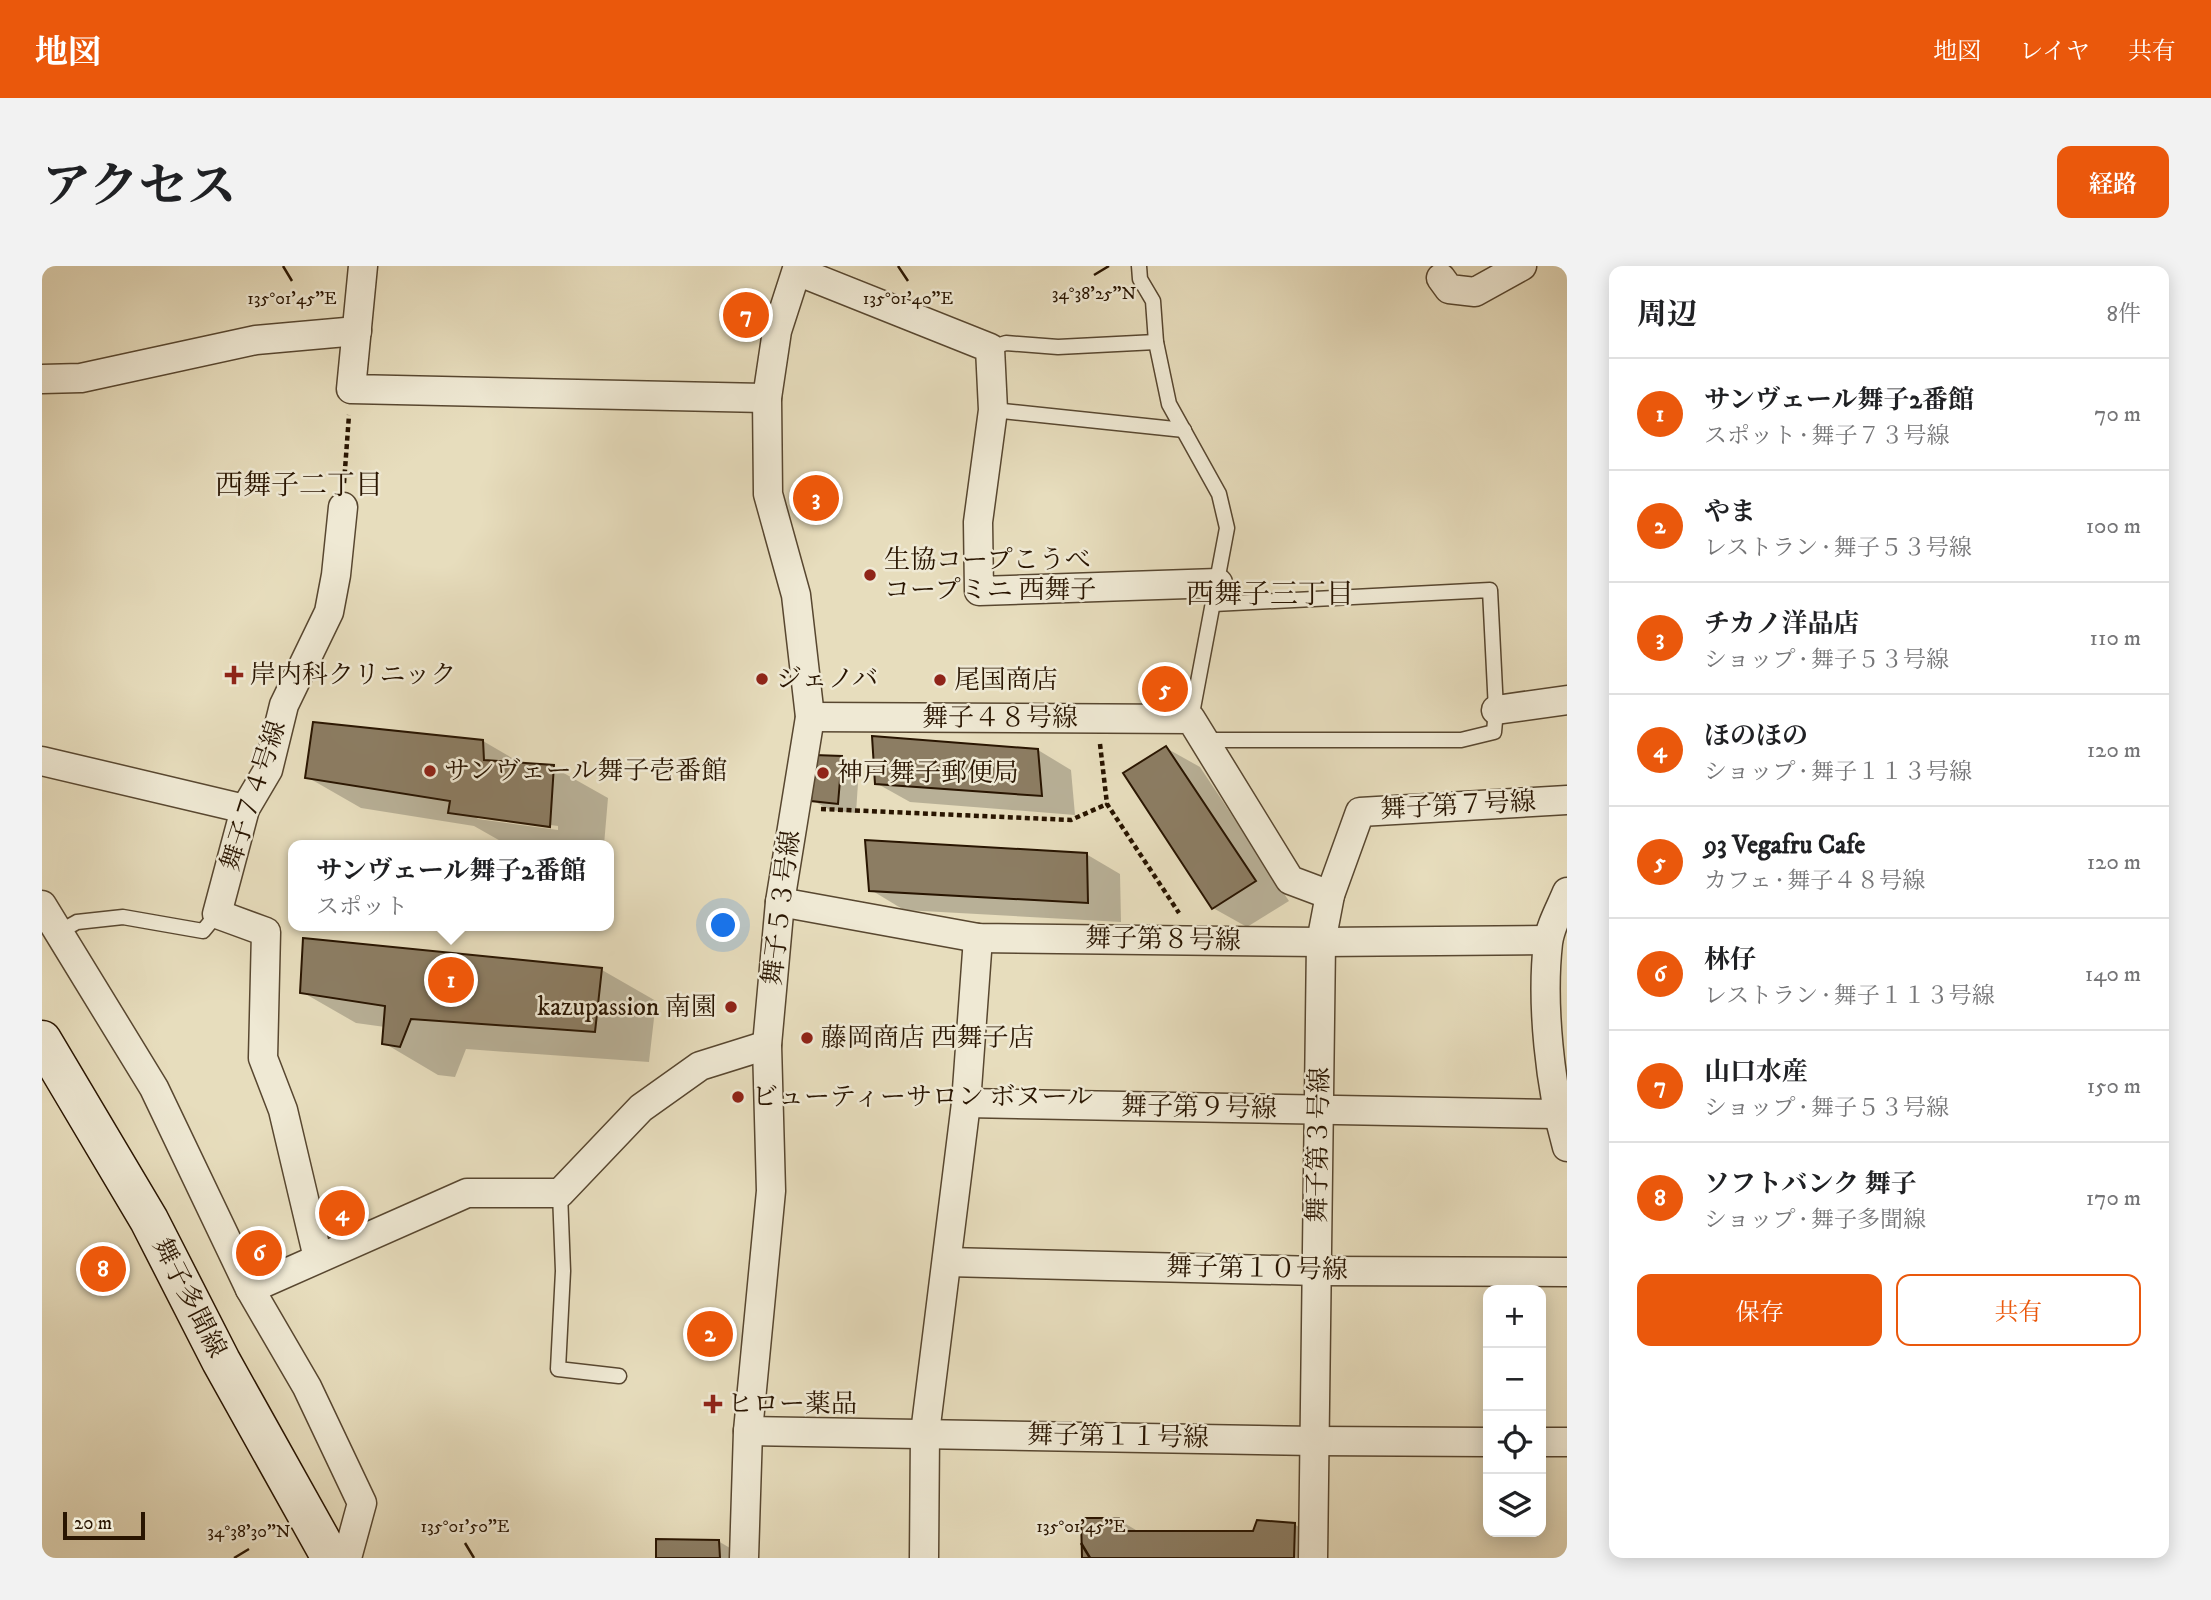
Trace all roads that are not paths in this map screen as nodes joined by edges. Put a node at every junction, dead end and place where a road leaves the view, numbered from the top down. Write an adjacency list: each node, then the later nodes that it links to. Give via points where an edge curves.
1 (363, 266): 6 (street)
2 (1139, 266): 7 (lane, via 1140,279 1153,301)
3 (1522, 266): 5 (street, via 1475,292 1449,289)
4 (798, 268): 8 (street); 10 (street, 舞子５３号線, via 778,331)
5 (1441, 278)
6 (357, 331): 9 (street, via 256,340 80,378); 10 (street, via 351,389)
7 (1156, 342): 8 (lane, via 1006,343); 12 (lane, via 1169,404)
8 (990, 348): 11 (street)
9 (42, 379)
10 (767, 398): 17 (street, 舞子５３号線, via 768,494 796,595)
11 (993, 410): 12 (lane); 14 (street, via 978,522 979,591)
12 (1184, 430): 14 (lane, via 1219,494 1227,527)
13 (343, 507): 21 (street, 舞子７４号線, via 329,612 284,705 268,770)
14 (1216, 594): 16 (lane, via 1490,590); 18 (lane)
15 (1567, 700): 16 (street)
16 (1496, 710): 18 (lane, via 1494,732 1461,740)
17 (810, 717): 18 (street, 舞子４８号線, via 1097,718); 24 (street, 舞子５３号線)
18 (1197, 729): 23 (street, via 1290,880)
19 (42, 761): 21 (street)
20 (1567, 800): 23 (street, 舞子第７号線, via 1360,812)
21 (245, 809): 26 (street, 舞子７４号線)
22 (1567, 892): 29 (street)
23 (1330, 895): 30 (street, 舞子第７号線)
24 (780, 902): 28 (street, 舞子第８号線); 32 (street, 舞子５３号線)
25 (42, 905): 27 (street)
26 (217, 914): 27 (lane, via 203,931 123,917 77,922); 38 (street, via 266,932 263,1058 284,1110)
27 (59, 932): 42 (street, via 154,1088)
28 (978, 938): 30 (street, 舞子第８号線); 33 (street)
29 (1548, 940): 30 (street, 舞子第８号線); 35 (street, via 1547,1013)
30 (1321, 942): 34 (street, 舞子第３号線)
31 (42, 1040): 50 (street, 舞子多聞線, via 149,1220)
32 (767, 1045): 37 (street, via 700,1066 641,1108); 44 (street, 舞子５３号線, via 771,1191)
33 (966, 1103): 34 (street, 舞子第９号線); 39 (street)
34 (1319, 1110): 35 (street, 舞子第９号線); 40 (street, 舞子第３号線)
35 (1557, 1114): 36 (street)
36 (1567, 1147)
37 (560, 1193): 38 (street, via 467,1193); 43 (lane, via 563,1271 558,1369)
38 (318, 1258): 42 (street)
39 (947, 1262): 40 (street, 舞子第１０号線); 45 (street)
40 (1317, 1271): 41 (street, 舞子第１０号線); 46 (street, 舞子第３号線)
41 (1567, 1272)
42 (250, 1289): 51 (street, via 307,1387 362,1503)
43 (619, 1376)
44 (748, 1430): 45 (street, 舞子第１１号線); 52 (street, 舞子５３号線)
45 (925, 1433): 46 (street, 舞子第１１号線); 53 (street)
46 (1315, 1441): 47 (street, 舞子第１１号線); 54 (street, 舞子第３号線)
47 (1483, 1442)
48 (1546, 1442): 49 (street)
49 (1567, 1442)
50 (331, 1558)
51 (346, 1558)
52 (744, 1558)
53 (923, 1558)
54 (1313, 1558)

